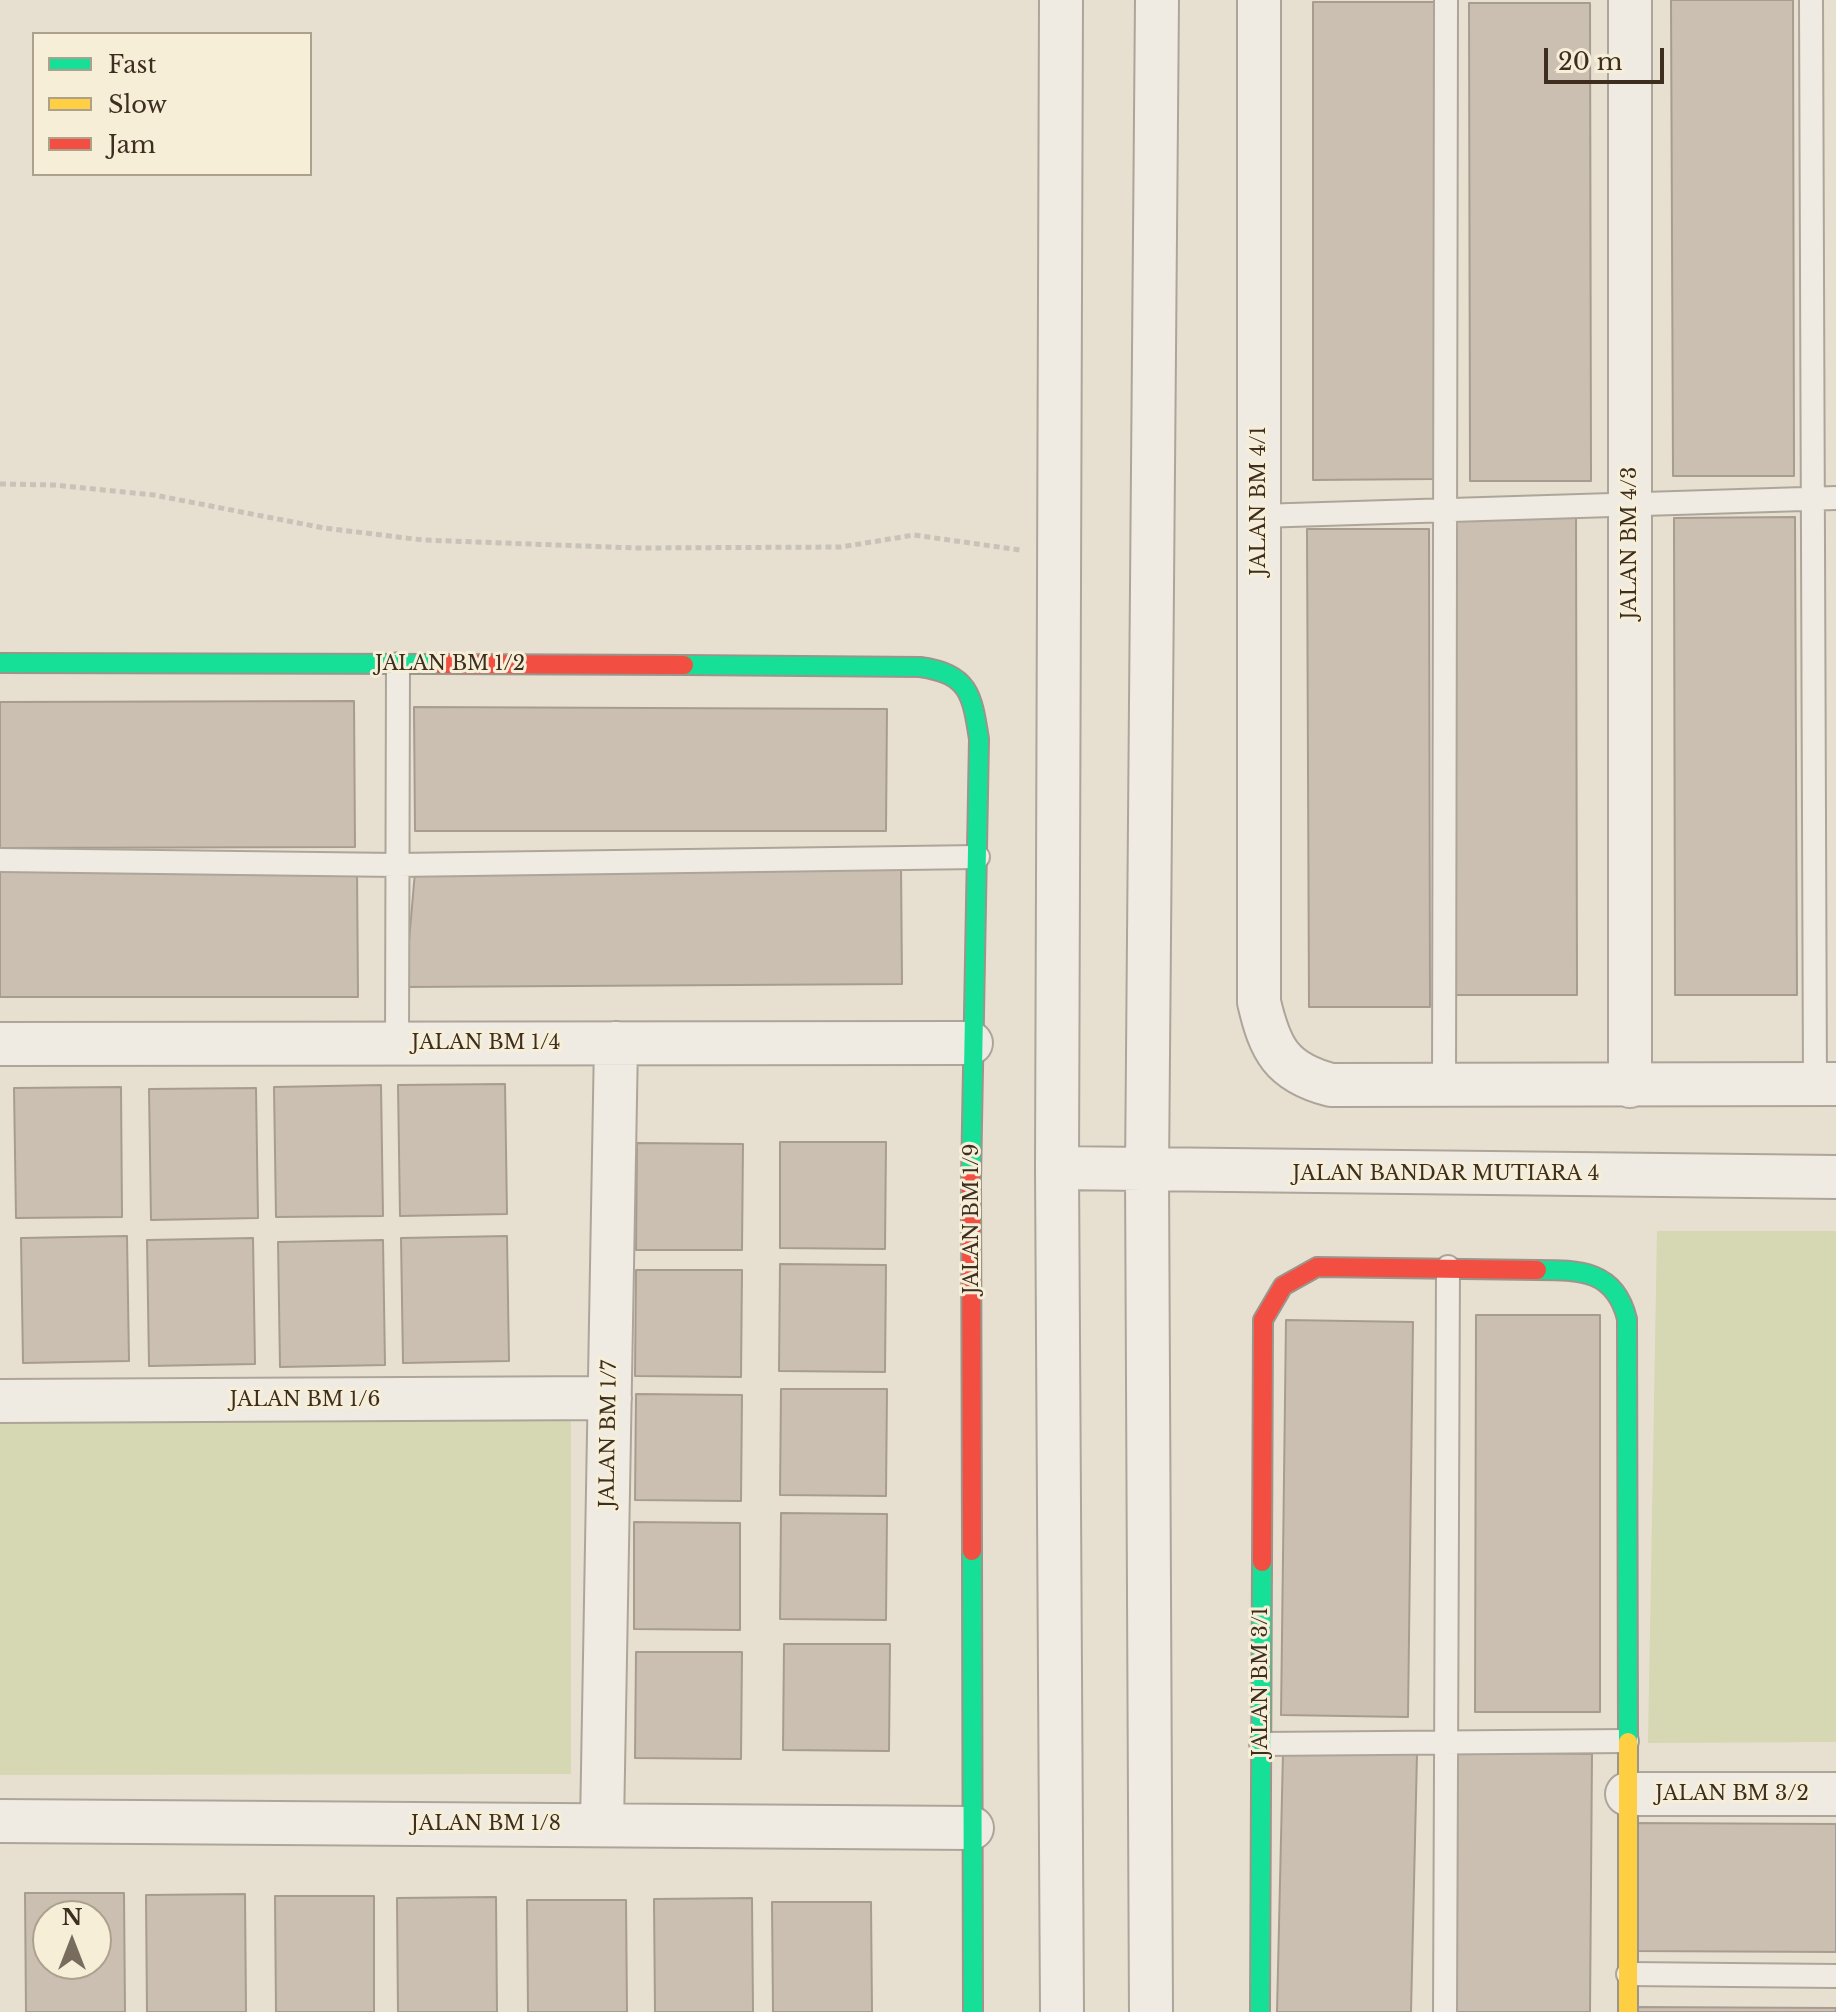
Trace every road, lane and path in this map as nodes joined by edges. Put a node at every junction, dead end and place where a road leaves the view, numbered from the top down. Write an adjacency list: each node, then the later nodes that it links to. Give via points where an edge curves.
1 (1061, 0): 13 (street)
2 (1157, 0): 28 (street)
3 (1259, 0): 12 (street, JALAN BM 4/1)
4 (1446, 0): 11 (lane)
5 (1630, 0): 10 (street, JALAN BM 4/3)
6 (1811, 0): 9 (lane)
7 (0, 484): 13 (path, via 154,495 324,528 423,540 637,548 825,547 914,535)
8 (1836, 498): 9 (lane)
9 (1811, 499): 10 (lane); 24 (lane)
10 (1630, 505): 11 (lane); 26 (street, JALAN BM 4/3)
11 (1446, 511): 12 (lane); 25 (lane)
12 (1259, 516): 25 (street, JALAN BM 4/1, via 1259,1002 1272,1048 1293,1070 1331,1085)
13 (1059, 557): 27 (street)
14 (0, 663): 15 (street, JALAN BM 1/2)
15 (398, 664): 16 (street, JALAN BM 1/2); 19 (lane)
16 (899, 665): 17 (street, JALAN BM 1/9, via 938,667 960,678 974,699)
17 (978, 857): 19 (lane); 22 (street, JALAN BM 1/9)
18 (0, 860): 19 (lane)
19 (397, 865): 20 (lane)
20 (397, 1043): 21 (street, JALAN BM 1/4); 23 (street, JALAN BM 1/4)
21 (616, 1043): 22 (street, JALAN BM 1/4); 31 (street, JALAN BM 1/7)
22 (971, 1043): 40 (street, JALAN BM 1/9)
23 (0, 1044)
24 (1826, 1084): 26 (street, JALAN BM 4/1)
25 (1444, 1085): 26 (street, JALAN BM 4/1)
26 (1630, 1086)
27 (1057, 1168): 28 (street, JALAN BANDAR MUTIARA 4); 44 (street)
28 (1147, 1171): 29 (street, JALAN BANDAR MUTIARA 4); 45 (street)
29 (1836, 1177)
30 (1448, 1267): 33 (street, JALAN BM 3/1, via 1574,1270 1604,1280 1617,1292 1626,1321 1628,1406); 34 (lane); 35 (street, JALAN BM 3/1, via 1317,1267 1293,1275 1275,1292 1263,1320)
31 (610, 1398): 32 (street, JALAN BM 1/6); 39 (street, JALAN BM 1/7)
32 (0, 1401)
33 (1627, 1741): 34 (lane); 36 (street, JALAN BM 3/1)
34 (1444, 1742): 35 (lane); 47 (lane)
35 (1261, 1744): 46 (street, JALAN BM 3/1)
36 (1627, 1794): 37 (street, JALAN BM 3/2); 41 (street, JALAN BM 3/1)
37 (1836, 1794)
38 (0, 1821): 39 (street, JALAN BM 1/8)
39 (602, 1825): 40 (street, JALAN BM 1/8)
40 (972, 1828): 43 (street, JALAN BM 1/9)
41 (1628, 1974): 42 (lane); 48 (street, JALAN BM 3/1)
42 (1836, 1976)
43 (973, 2012)
44 (1062, 2012)
45 (1151, 2012)
46 (1260, 2012)
47 (1445, 2012)
48 (1628, 2012)

